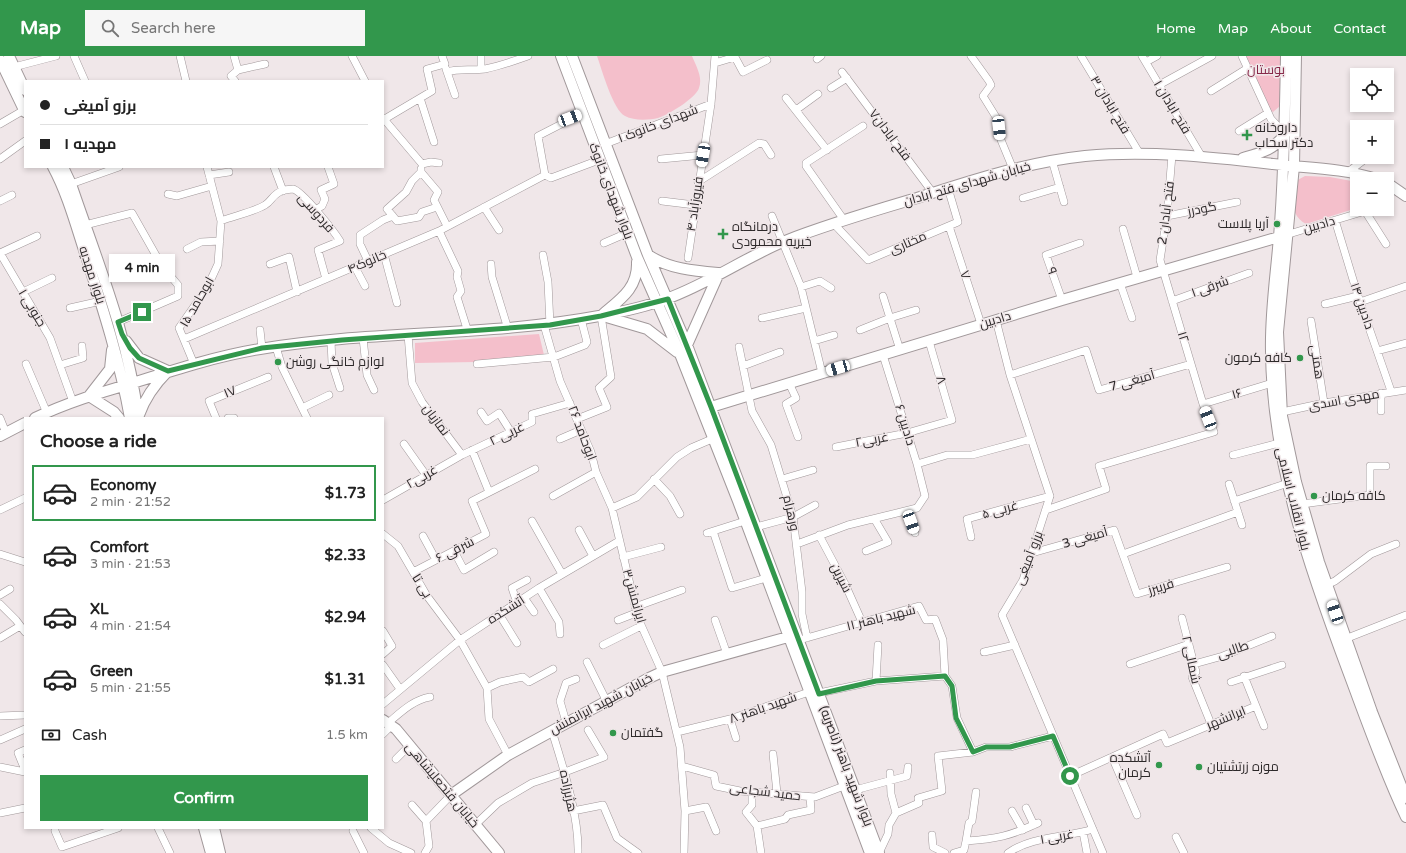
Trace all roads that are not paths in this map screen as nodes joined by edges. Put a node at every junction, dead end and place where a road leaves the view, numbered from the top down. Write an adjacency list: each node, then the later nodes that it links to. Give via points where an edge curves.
1 (9, 56): 26 (main road)
2 (56, 56): 26 (street)
3 (74, 56): 30 (street)
4 (180, 56): 31 (street)
5 (234, 56): 28 (street)
6 (352, 56): 33 (street)
7 (442, 56): 24 (street)
8 (481, 56): 27 (street)
9 (528, 56): 27 (street)
10 (561, 56): 46 (main road, بلوار شهدای خانوک)
11 (572, 56): 55 (main road, بلوار شهدای خانوک)
12 (971, 56): 77 (street, via 991,85 983,96 996,116 1001,140)
13 (1081, 56): 58 (street, فتح ابادان ۳)
14 (1157, 56): 19 (street)
15 (1212, 56): 34 (street)
16 (1242, 56): 25 (street)
17 (1286, 56): 52 (main road)
18 (1296, 56): 52 (main road)
19 (1144, 59): 34 (street, فتح ابادان ۱)
20 (0, 60): 26 (main road)
21 (715, 60): 22 (street, via 735,58 743,72); 42 (street, فیروزآباد ۴)
22 (767, 60)
23 (265, 64): 28 (street)
24 (445, 64): 29 (street); 40 (street, via 427,69 432,91)
25 (1248, 68): 37 (street); 45 (street)
26 (6, 69): 36 (main road); 44 (main road)
27 (481, 69): 29 (street, via 455,69)
28 (238, 70): 32 (street, via 231,76)
29 (447, 72): 39 (street)
30 (84, 80)
31 (186, 80)
32 (234, 80)
33 (364, 80)
34 (1159, 85): 61 (street, فتح ابادان ۱)
35 (831, 88): 89 (street, فتح ابادان۷, via 844,75)
36 (24, 89)
37 (1211, 91)
38 (818, 94): 43 (street)
39 (455, 95)
40 (420, 98): 47 (street); 53 (street)
41 (786, 98): 43 (street)
42 (711, 104): 55 (street, شهدای خانوک ۱); 59 (street, فیروزآباد ۴)
43 (796, 110): 56 (street)
44 (24, 111): 49 (street)
45 (1268, 113): 51 (street); 52 (street, via 1271,119)
46 (582, 114): 64 (main road, بلوار شهدای خانوک); 81 (street, via 538,136)
47 (384, 118)
48 (384, 120): 76 (street)
49 (0, 124)
50 (863, 126): 56 (street)
51 (1239, 131)
52 (1290, 134): 66 (main road, via 1269,150); 69 (main road, بلوار انقلاب اسلامی)
53 (434, 142)
54 (24, 143): 62 (street)
55 (605, 144): 128 (main road, بلوار شهدای خانوک)
56 (827, 150): 107 (street, via 808,161 806,166)
57 (771, 154): 82 (street, via 764,144 759,143)
58 (1140, 154): 60 (main road, خیابان شهدای فتح آبادان); 65 (main road, خیابان شهدای فتح آبادان)
59 (703, 155): 63 (street); 82 (street, فیروزآباد ۴)
60 (1172, 155): 61 (main road, خیابان شهدای فتح آبادان); 104 (street, فتح آبادان 2)
61 (1202, 157): 66 (main road, خیابان شهدای فتح آبادان)
62 (0, 159)
63 (661, 159)
64 (599, 160): 81 (street, via 551,178); 117 (main road, بلوار شهدای خانوک)
65 (1052, 160): 77 (main road, خیابان شهدای فتح آبادان); 85 (street)
66 (1235, 160): 69 (main road, خیابان شهدای فتح آبادان)
67 (439, 163): 76 (street, via 431,162)
68 (1359, 164): 79 (street)
69 (1289, 166): 79 (main road, خیابان شهدای فتح آبادان); 118 (main road, بلوار انقلاب اسلامی)
70 (53, 168): 154 (main road, بلوار مهدیه, via 64,190)
71 (63, 168): 83 (main road, بلوار مهدیه)
72 (116, 168): 83 (street)
73 (207, 168): 80 (street, ابوحامد ۱۵)
74 (274, 168): 88 (street)
75 (328, 168): 101 (street, via 334,184 321,190 325,199 322,206)
76 (421, 168): 99 (street, via 438,192 434,200); 102 (street, via 406,192 387,209)
77 (1014, 169): 86 (main road, خیابان شهدای فتح آبادان)
78 (229, 172): 80 (street)
79 (1348, 172)
80 (209, 175): 84 (street, ابوحامد ۱۵)
81 (546, 175): 100 (street, خانوک۴)
82 (698, 182): 98 (street, فیروزآباد ۴)
83 (71, 184): 111 (main road, بلوار مهدیه)
84 (212, 186): 90 (street, via 176,196); 109 (street, ابوحامد ۱۵)
85 (1060, 187): 93 (street); 96 (street)
86 (948, 188): 89 (main road, خیابان شهدای فتح آبادان); 113 (street, via 958,222)
87 (1394, 188): 92 (main road)
88 (283, 191): 101 (street, فردوسی, via 293,189 304,196); 109 (street, فردوسی, via 272,196 266,205)
89 (933, 193): 107 (main road, خیابان شهدای فتح آبادان)
90 (168, 194)
91 (12, 195): 94 (street)
92 (1406, 196)
93 (1023, 198)
94 (0, 201)
95 (662, 201): 98 (street)
96 (1064, 202)
97 (1237, 202): 104 (street, گودرز)
98 (695, 205): 131 (street, فیروزآباد ۴)
99 (437, 207): 102 (street, via 422,212 419,218 397,221); 112 (street)
100 (484, 207): 112 (street, خانوک۴); 115 (street)
101 (314, 210): 141 (street, فردوسی, via 331,226 340,241 318,250)
102 (393, 216): 132 (street, via 360,235 360,244)
103 (772, 216): 121 (street)
104 (1167, 216): 136 (street, فتح آبادان 2, via 1160,260)
105 (1350, 216): 108 (street, دادبین)
106 (1368, 216): 124 (street)
107 (844, 220): 110 (main road, خیابان شهدای فتح آبادان)
108 (1335, 220): 118 (street, دادبین); 152 (street, دادبین ۱۴)
109 (221, 221): 120 (street, ابوحامد ۱۵)
110 (834, 224): 113 (street, مختاری, via 868,260); 121 (main road, خیابان شهدای فتح آبادان)
111 (85, 226): 150 (main road, بلوار مهدیه); 169 (street, via 132,213 162,266 178,285 178,296)
112 (447, 226): 116 (street, خانوک۴)
113 (949, 226): 170 (street, ۷)
114 (1123, 229): 140 (street)
115 (499, 230)
116 (439, 231): 126 (street, خانوک۴); 175 (street, via 458,271 461,291 457,297)
117 (628, 233): 122 (street); 130 (main road, بلوار شهدای خانوک)
118 (1284, 235): 136 (main road, دادبین); 178 (main road, بلوار انقلاب اسلامی)
119 (37, 236): 129 (street)
120 (220, 241): 125 (street, via 201,242); 181 (street, ابوحامد ۱۵, via 218,264 207,288 179,328)
121 (783, 242): 137 (main road, خیابان شهدای فتح آبادان); 145 (street)
122 (604, 243)
123 (1080, 243): 153 (street, ۹, via 1046,255)
124 (1386, 244)
125 (187, 249)
126 (384, 254): 132 (street, خانوک۴); 157 (street)
127 (543, 255): 171 (street, ابوحامد ۲۶, via 548,282)
128 (648, 255): 137 (main road, via 673,266); 151 (main road, بلوار شهدای خانوک)
129 (1, 256): 147 (street, ۱ جنوبی)
130 (637, 257): 156 (main road, بلوار شهدای خانوک); 162 (main road, via 637,274 632,285 625,296)
131 (688, 258)
132 (368, 261): 135 (street, خانوک۴)
133 (270, 264): 148 (street, via 289,257)
134 (491, 264): 172 (street, via 492,277)
135 (355, 267): 141 (street, خانوک۴); 143 (street)
136 (1163, 270): 140 (main road, دادبین); 155 (street, ۱۲)
137 (719, 273): 151 (main road, خیابان شهدای فتح آبادان); 186 (main road)
138 (1249, 273): 155 (street, ۱ شرقی)
139 (52, 278): 147 (street)
140 (1137, 278): 142 (main road, دادبین)
141 (326, 279): 148 (street, خانوک۴)
142 (1120, 283): 153 (main road, دادبین); 165 (street)
143 (365, 286)
144 (1406, 286): 152 (street)
145 (801, 287): 146 (street, via 820,281); 160 (street)
146 (831, 288)
147 (23, 292): 201 (street, ۱ جنوبی, via 50,338)
148 (297, 292): 181 (street, خانوک۴)
149 (884, 296): 164 (street)
150 (111, 298): 154 (main road); 169 (main road, بلوار مهدیه)
151 (668, 299): 156 (main road, خیابان شهدای فتح آبادان); 186 (main road, بلوار شهید باهنر (ناصریه))
152 (1359, 299): 158 (street); 192 (street, دادبین ۱۴)
153 (1062, 300): 167 (main road, دادبین)
154 (101, 301): 159 (street); 179 (main road, بلوار مهدیه)
155 (1172, 301): 200 (street, ۱۲)
156 (658, 302): 162 (main road, خیابان شهدای فتح آبادان); 194 (main road, بلوار شهید باهنر (ناصریه))
157 (398, 303)
158 (1325, 304)
159 (70, 308)
160 (806, 308): 163 (street); 183 (street)
161 (916, 310): 164 (street)
162 (601, 316): 166 (main road, خیابان شهدای فتح آبادان); 194 (main road, via 647,329); 235 (street, via 611,377 599,388 607,407)
163 (762, 318)
164 (890, 318): 174 (street); 191 (street)
165 (1132, 318)
166 (581, 319): 171 (main road, خیابان شهدای فتح آبادان); 196 (street, via 587,344)
167 (996, 320): 170 (main road, دادبین); 205 (street)
168 (1311, 321): 220 (street, همتی)
169 (118, 322): 179 (main road, بلوار مهدیه)
170 (981, 324): 184 (main road, دادبین)
171 (547, 325): 172 (main road, خیابان شهدای فتح آبادان); 196 (street, ابوحامد ۲۶)
172 (508, 328): 175 (main road, خیابان شهدای فتح آبادان)
173 (260, 330): 190 (street)
174 (860, 330)
175 (468, 332): 176 (main road, خیابان شهدای فتح آبادان)
176 (408, 335): 180 (main road, خیابان شهدای فتح آبادان); 250 (street, نمازیان, via 412,383 422,402)
177 (834, 335): 183 (street)
178 (1275, 335): 209 (main road, بلوار انقلاب اسلامی); 226 (main road, بلوار انقلاب اسلامی)
179 (117, 337): 203 (main road, via 139,358); 208 (main road, بلوار مهدیه); 216 (main road, via 110,369)
180 (363, 338): 182 (main road, خیابان شهدای فتح آبادان); 211 (street, via 367,375)
181 (184, 339): 198 (street, ابوحامد ۱۵)
182 (331, 341): 188 (main road, خیابان شهدای فتح آبادان); 210 (street, via 332,363)
183 (814, 341): 204 (street)
184 (929, 341): 191 (main road, دادبین); 236 (street, ۸)
185 (1406, 342): 192 (street)
186 (687, 345): 222 (main road, بلوار شهید باهنر (ناصریه))
187 (82, 346): 201 (street, via 83,358)
188 (276, 347): 190 (main road, خیابان شهدای فتح آبادان); 223 (street, via 282,367)
189 (739, 347): 202 (street, ورهرام)
190 (262, 348): 198 (main road, خیابان شهدای فتح آبادان)
191 (900, 350): 195 (main road, دادبین)
192 (1377, 351): 213 (street, دادبین ۱۴)
193 (780, 352): 202 (street)
194 (680, 354): 245 (main road, بلوار شهید باهنر (ناصریه))
195 (883, 355): 204 (main road, دادبین); 241 (street, دادبین ۶)
196 (554, 357): 199 (street); 219 (street, ابوحامد ۲۶, via 560,381)
197 (26, 364): 227 (street)
198 (194, 364): 203 (main road, خیابان شهدای فتح آبادان)
199 (477, 364)
200 (1191, 364): 205 (street, آمیغی 7, via 1099,390 1086,350); 221 (street, ۱۲)
201 (60, 365): 218 (street, ۱ جنوبی)
202 (743, 366): 217 (street, ورهرام)
203 (168, 371): 208 (main road, خیابان شهدای فتح آبادان); 230 (main road, via 150,393)
204 (822, 373): 207 (main road, دادبین)
205 (1010, 375): 244 (street)
206 (268, 377): 232 (street, ۱۷, via 209,401)
207 (789, 383): 217 (main road, دادبین); 242 (street, via 796,398 786,404)
208 (129, 384): 216 (main road, خیابان شهدای فتح آبادان); 229 (main road); 231 (main road)
209 (1272, 384): 221 (street, ۱۶); 246 (main road, بلوار انقلاب اسلامی)
210 (340, 388)
211 (374, 390)
212 (1406, 390): 213 (street, مهدی اسدی)
213 (1391, 391): 214 (street, مهدی اسدی)
214 (1381, 393): 220 (street, مهدی اسدی); 224 (street)
215 (329, 395): 223 (street)
216 (89, 396): 218 (main road, خیابان شهدای فتح آبادان); 228 (main road)
217 (748, 396): 222 (main road, دادبین); 259 (street, ورهرام, via 752,411 771,445)
218 (73, 402): 227 (main road, خیابان شهدای فتح آبادان)
219 (570, 403): 235 (street, ابوحامد ۲۶); 239 (street, ۲ غربی, via 532,414 532,422)
220 (1324, 403): 226 (street, مهدی اسدی)
221 (1203, 404): 272 (street, ۱۲, via 1214,432 1099,466 1106,489)
222 (711, 407): 281 (main road, بلوار شهید باهنر (ناصریه))
223 (302, 408): 233 (street)
224 (1381, 411)
225 (482, 412): 239 (street, via 487,421 499,413)
226 (1282, 412): 268 (main road, بلوار انقلاب اسلامی)
227 (40, 416)
228 (118, 417)
229 (130, 417)
230 (138, 417)
231 (138, 417)
232 (216, 417)
233 (306, 417)
234 (0, 418): 240 (street)
235 (577, 419): 238 (street, ابوحامد ۲۶)
236 (952, 420): 241 (street, غربی۲)
237 (24, 424): 240 (main road)
238 (581, 430): 243 (street); 256 (street, ابوحامد ۲۶, via 591,452)
239 (511, 432): 249 (street, ۲ غربی)
240 (3, 434)
241 (907, 434): 248 (street, غربی۲); 252 (street, دادبین ۶)
242 (798, 437)
243 (560, 438)
244 (1031, 438): 252 (street, via 972,455 947,455); 264 (street)
245 (712, 439): 258 (street, via 677,457); 279 (main road, بلوار شهید باهنر (ناصریه))
246 (1279, 442): 251 (street); 260 (main road, بلوار انقلاب اسلامی)
247 (404, 444): 257 (street)
248 (836, 447)
249 (472, 450): 250 (street, ۲ غربی); 262 (street)
250 (462, 455): 257 (street, غربی۲)
251 (1233, 455)
252 (917, 464): 273 (street, دادبین ۶, via 925,496 917,508)
253 (1386, 466): 268 (street, via 1370,466 1370,495)
254 (535, 469): 262 (street)
255 (813, 470): 259 (street)
256 (596, 472): 263 (street); 270 (street, ابوحامد ۲۶)
257 (426, 474): 266 (street, غربی۲)
258 (654, 479): 270 (street, via 637,497); 275 (street, via 670,496)
259 (782, 480): 276 (street, ورهرام)
260 (1288, 483): 267 (street); 410 (main road, بلوار انقلاب اسلامی, via 1306,551 1337,642)
261 (1229, 484): 267 (street)
262 (489, 492): 293 (street, ۶ شرقی, via 472,501 486,534)
263 (553, 496)
264 (1050, 496): 272 (street, برزو آمیغی); 288 (street, ۵ غربی, via 967,519)
265 (24, 498): 271 (street)
266 (384, 499)
267 (1234, 501): 274 (street)
268 (1302, 504): 308 (main road, بلوار انقلاب اسلامی)
269 (815, 505): 276 (street)
270 (612, 508): 289 (street, ابوحامد ۲۶)
271 (0, 510)
272 (1046, 510): 296 (street, برزو آمیغی)
273 (907, 511): 277 (street); 284 (street)
274 (1238, 512): 280 (street); 298 (street)
275 (680, 514)
276 (793, 517): 281 (street); 290 (street, ورهرام)
277 (875, 520): 286 (street, via 848,525); 294 (street, via 888,542)
278 (532, 521): 305 (street)
279 (745, 521): 306 (main road, بلوار شهید باهنر (ناصریه)); 306 (street, via 710,532 732,588)
280 (1242, 526)
281 (756, 527): 332 (main road, بلوار شهید باهنر (ناصریه))
282 (579, 530): 299 (street)
283 (1114, 530): 296 (street, آمیغی 3); 298 (street, فریبرز)
284 (916, 533)
285 (384, 535): 304 (street, بی تا, via 398,546)
286 (819, 535): 290 (street); 323 (street, شیرین)
287 (423, 536): 301 (street)
288 (971, 537)
289 (619, 541): 299 (street, آتشکده); 300 (street, ایرانمنش۳)
290 (797, 544): 332 (street, ورهرام)
291 (1396, 544): 308 (street, via 1371,554)
292 (661, 547): 300 (street)
293 (454, 551): 295 (street, via 464,570); 301 (street, ۶ شرقی)
294 (866, 551)
295 (494, 552)
296 (1032, 553): 339 (street, برزو آمیغی, via 1023,580 1002,615)
297 (0, 554): 302 (street)
298 (1123, 554): 303 (street, فریبرز, via 1137,594)
299 (593, 556): 305 (street, آتشکده)
300 (623, 557): 316 (street, ایرانمنش۳)
301 (436, 560): 304 (street, ۶ شرقی)
302 (24, 562)
303 (1227, 567)
304 (413, 572): 334 (street, بی تا)
305 (562, 574): 309 (street, آتشکده)
306 (766, 578): 330 (main road, بلوار شهید باهنر (ناصریه))
307 (527, 580): 314 (street, via 512,588)
308 (1326, 585): 333 (main road, بلوار انقلاب اسلامی)
309 (538, 588): 313 (street, آتشکده); 328 (street, via 559,622)
310 (10, 589): 312 (street)
311 (682, 590): 316 (street)
312 (0, 595)
313 (525, 599): 314 (street, آتشکده); 317 (street)
314 (517, 603): 318 (street, آتشکده)
315 (0, 604): 324 (street)
316 (636, 610): 321 (street); 325 (street, ایرانمنش۳)
317 (534, 612)
318 (499, 614): 334 (street, آتشکده); 335 (street)
319 (1406, 614): 333 (street)
320 (1182, 618): 337 (street, ۲ شمالی)
321 (618, 620)
322 (716, 620): 342 (street)
323 (862, 622): 332 (street, شهید باهنر ۱۱); 350 (street, شهید باهنر ۱۱, via 919,606 926,620 935,619 943,640)
324 (20, 626): 326 (street); 331 (street)
325 (641, 626): 336 (street); 349 (street, ایرانمنش۳)
326 (24, 631)
327 (384, 633): 341 (street, via 392,646)
328 (560, 634)
329 (1272, 636): 345 (street, طالبی, via 1223,656)
330 (788, 637): 342 (main road, خیابان شهید ایرانمنش); 357 (main road, بلوار شهید باهنر (ناصریه))
331 (0, 638)
332 (803, 639): 357 (main road, بلوار شهید باهنر (ناصریه))
333 (1346, 639): 400 (main road, بلوار انقلاب اسلامی)
334 (460, 640): 355 (street, آتشکده); 356 (street, بی تا)
335 (517, 642)
336 (603, 644)
337 (1189, 644): 344 (street); 345 (street, ۲ شمالی)
338 (878, 645): 353 (street)
339 (1015, 645): 340 (street); 373 (street, برزو آمیغی)
340 (984, 652)
341 (384, 653)
342 (727, 654): 349 (main road, خیابان شهید ایرانمنش)
343 (587, 662): 359 (street)
344 (1130, 664)
345 (1194, 664): 367 (street, ۲ شمالی, via 1196,672 1192,677)
346 (1282, 665): 351 (street)
347 (384, 666): 355 (street)
348 (553, 669): 356 (street, via 529,682 523,677)
349 (662, 672): 359 (main road, خیابان شهید ایرانمنش); 372 (street, ایرانمنش۳)
350 (945, 676): 353 (street, شهید باهنر ۸); 378 (street, via 952,686 956,718)
351 (1244, 676): 354 (street); 361 (street, ایرانشهر)
352 (576, 679): 365 (street, via 566,683 560,701)
353 (876, 681): 357 (street, شهید باهنر ۸)
354 (1230, 682)
355 (400, 688): 360 (street, آتشکده)
356 (487, 688): 380 (street, via 489,719)
357 (814, 693): 364 (street, شهید باهنر ۸); 383 (main road, بلوار شهید باهنر (ناصریه))
358 (430, 697): 366 (street, via 421,698 406,707)
359 (606, 700): 365 (main road, خیابان شهید ایرانمنش)
360 (384, 703)
361 (1256, 706): 367 (street, ایرانشهر); 368 (street)
362 (24, 715): 363 (street)
363 (0, 716)
364 (730, 719): 372 (street, شهید باهنر ۸); 374 (street)
365 (566, 722): 371 (main road, خیابان شهید ایرانمنش)
366 (388, 723): 376 (main road, خیابان فتحعلیشاهی)
367 (1211, 724): 381 (street, ایرانشهر, via 1167,743 1163,734)
368 (1264, 726)
369 (24, 729): 375 (street)
370 (588, 730): 389 (street, via 604,757)
371 (552, 731): 380 (main road, خیابان شهید ایرانمنش); 389 (street, هژبرزاده)
372 (677, 732): 384 (street, ایرانمنش۳)
373 (1053, 736): 378 (street, via 1010,747 986,747); 391 (street, برزو آمیغی)
374 (736, 738)
375 (0, 740)
376 (409, 746): 382 (street); 398 (main road, خیابان فتحعلیشاهی)
377 (24, 750): 387 (street, via 18,753)
378 (973, 752): 406 (street, via 938,756 942,791 918,798 919,803)
379 (773, 754): 397 (street)
380 (508, 755): 398 (main road, خیابان شهید ایرانمنش)
381 (1112, 757): 391 (street); 409 (street)
382 (396, 758)
383 (839, 762): 393 (main road, بلوار شهید باهنر (ناصریه)); 394 (main road, بلوار شهید باهنر (ناصریه))
384 (682, 766): 395 (street, حمید شجاعی, via 714,775 716,786); 405 (street, ایرانمنش۳)
385 (0, 767): 388 (street)
386 (908, 767): 392 (street, via 907,776)
387 (24, 768)
388 (24, 771)
389 (565, 772): 404 (street, هژبرزاده); 412 (street, via 532,783 498,803)
390 (890, 773): 392 (street)
391 (1070, 776): 419 (street, برزو آمیغی)
392 (890, 781): 394 (street); 406 (street)
393 (844, 786): 399 (street); 441 (main road, بلوار شهید باهنر (ناصریه))
394 (855, 790): 442 (main road, بلوار شهید باهنر (ناصریه))
395 (752, 792): 397 (street, حمید شجاعی); 413 (street, via 752,805 746,812)
396 (976, 792): 428 (street)
397 (776, 793): 399 (street, حمید شجاعی)
398 (451, 795): 411 (street); 412 (main road, خیابان فتحعلیشاهی)
399 (810, 797): 413 (street, via 811,810)
400 (1406, 798)
401 (412, 804): 411 (street)
402 (24, 808): 408 (street)
403 (1026, 808): 420 (street, via 1036,824)
404 (573, 811): 437 (street, هژبرزاده); 438 (street, via 603,804 617,838)
405 (685, 811): 423 (street, via 706,807); 439 (street, ایرانمنش۳)
406 (896, 812): 442 (street)
407 (1012, 812): 420 (street)
408 (0, 813)
409 (1138, 815)
410 (1406, 817)
411 (426, 821): 436 (street, via 429,846)
412 (475, 825): 432 (main road, خیابان فتحعلیشاهی)
413 (757, 826): 440 (street)
414 (116, 829): 430 (street)
415 (158, 829): 433 (street)
416 (204, 829): 431 (main road)
417 (214, 829): 431 (main road)
418 (372, 829): 435 (street, via 389,843)
419 (1093, 829): 424 (street, ۱ غربی); 447 (street, برزو آمیغی)
420 (1022, 830): 425 (street)
421 (55, 831): 430 (street)
422 (353, 831): 434 (street)
423 (716, 831)
424 (1083, 832): 429 (street, ۱ غربی, via 1039,839); 446 (street)
425 (1014, 834): 428 (street); 429 (street)
426 (932, 835): 443 (street, via 933,847)
427 (1176, 837): 448 (street)
428 (966, 841): 444 (street, via 964,850)
429 (1023, 846): 445 (street, ۱ غربی)
430 (66, 850)
431 (213, 851)
432 (494, 851)
433 (170, 853)
434 (364, 853)
435 (411, 853)
436 (425, 853)
437 (578, 853)
438 (638, 853)
439 (684, 853)
440 (761, 853)
441 (870, 853)
442 (879, 853)
443 (945, 853)
444 (954, 853)
445 (1008, 853)
446 (1087, 853)
447 (1103, 853)
448 (1184, 853)

